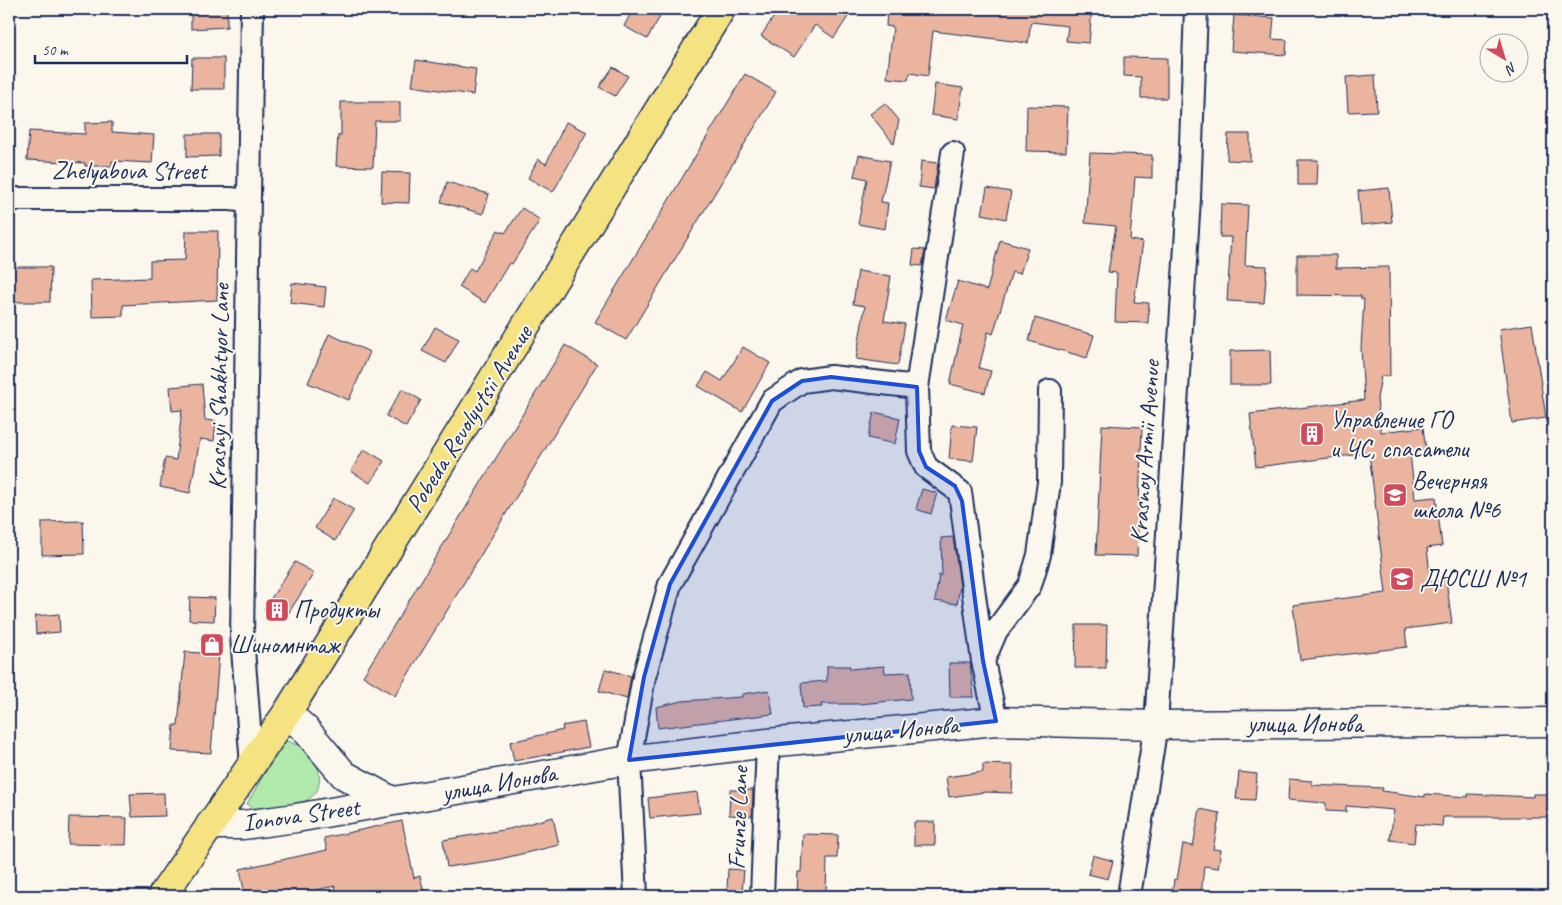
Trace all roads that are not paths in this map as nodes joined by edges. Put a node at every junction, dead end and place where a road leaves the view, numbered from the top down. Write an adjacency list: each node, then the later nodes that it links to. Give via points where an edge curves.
1 (252, 9): 6 (street, Krasnyi Shakhtyor Lane)
2 (721, 9): 10 (main road, Pobeda Revolyutsii Avenue)
3 (1196, 9): 13 (street, Krasnoy Armii Avenue, via 1189,198)
4 (953, 153): 7 (street)
5 (9, 199): 6 (street, Zhelyabova Street)
6 (249, 201): 16 (street, Krasnyi Shakhtyor Lane, via 242,636)
7 (917, 387): 9 (street, via 919,451 926,467 960,492); 15 (street, via 832,377 802,381 772,401 670,584 644,678)
8 (1050, 391): 9 (street, via 1049,482 1039,555 1030,585 996,631)
9 (983, 661): 11 (street)
10 (287, 713): 16 (main road, Pobeda Revolyutsii Avenue); 17 (main road, via 344,774)
11 (996, 721): 13 (main road, улица Ионова); 14 (main road, улица Ионова)
12 (1553, 722): 13 (main road, улица Ионова)
13 (1156, 725): 22 (street, Krasnoy Armii Avenue)
14 (768, 743): 15 (main road, улица Ионова); 21 (street, Frunze Lane)
15 (629, 760): 17 (main road, улица Ионова); 20 (street)
16 (252, 766): 18 (main road, Pobeda Revolyutsii Avenue)
17 (392, 802): 18 (main road, Ionova Street, via 270,821)
18 (210, 825): 19 (main road, Pobeda Revolyutsii Avenue)
19 (162, 896)
20 (636, 896)
21 (762, 896)
22 (1130, 896)

